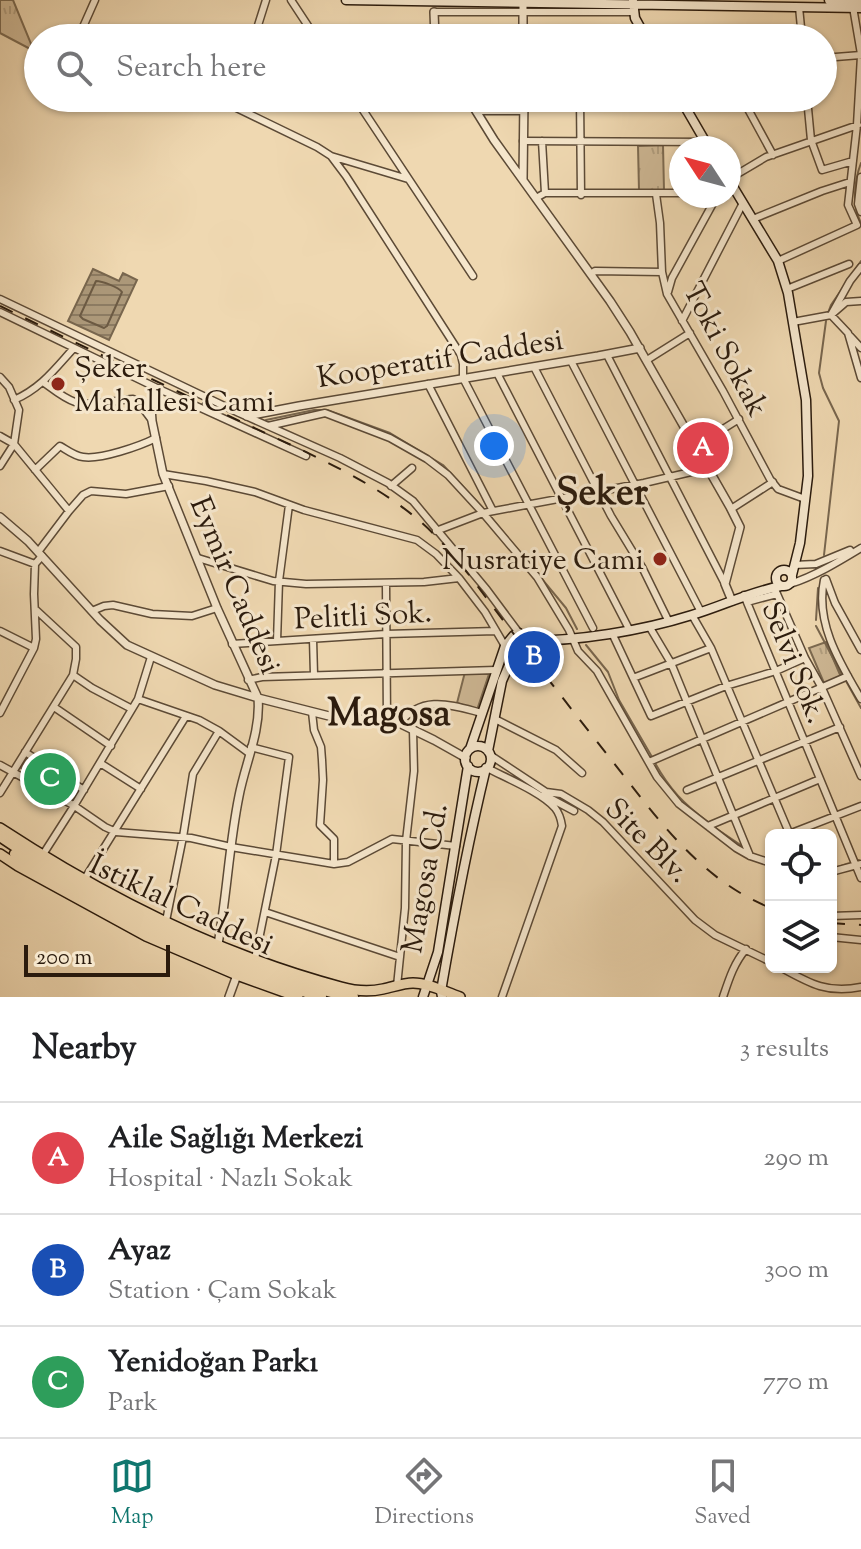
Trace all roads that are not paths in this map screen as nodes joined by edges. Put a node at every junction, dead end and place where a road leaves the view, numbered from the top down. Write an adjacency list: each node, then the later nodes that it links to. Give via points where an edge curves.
1 (95, 0): 12 (street)
2 (266, 0): 13 (street)
3 (291, 0): 14 (street)
4 (346, 0): 8 (main road)
5 (829, 0): 6 (main road)
6 (861, 0)
7 (633, 5): 8 (main road); 9 (main road); 17 (main road)
8 (523, 7): 11 (street); 16 (street)
9 (799, 7): 10 (main road); 18 (street)
10 (857, 8): 19 (street)
11 (434, 12): 15 (street)
12 (84, 24)
13 (258, 24)
14 (307, 24)
15 (434, 24)
16 (523, 24)
17 (638, 24)
18 (801, 24)
19 (861, 55): 20 (street); 29 (street)
20 (837, 57)
21 (253, 112): 37 (street)
22 (364, 112): 41 (street)
23 (477, 112): 42 (street)
24 (524, 112): 32 (street)
25 (580, 112): 34 (street)
26 (688, 112): 30 (main road)
27 (750, 112): 36 (street)
28 (808, 112): 31 (street)
29 (860, 127): 31 (street); 38 (street)
30 (703, 136)
31 (811, 140): 36 (street); 38 (street, via 822,170)
32 (523, 141): 33 (street); 42 (street)
33 (542, 141): 34 (street); 44 (street)
34 (581, 141): 35 (street); 47 (street)
35 (669, 144)
36 (773, 155): 39 (street)
37 (331, 156): 41 (street); 80 (street, via 461,355)
38 (853, 161): 43 (street)
39 (741, 173)
40 (861, 177): 52 (street)
41 (409, 180): 59 (street)
42 (523, 181): 48 (street)
43 (850, 182): 53 (street); 54 (street, via 848,205 857,225)
44 (545, 193): 47 (street); 48 (street)
45 (669, 193): 46 (street)
46 (656, 194): 47 (street); 57 (street, Toki Sokak)
47 (581, 195)
48 (536, 198): 58 (street)
49 (741, 200): 50 (main road)
50 (743, 203): 53 (main road); 66 (street)
51 (710, 208): 61 (street)
52 (861, 212)
53 (753, 219): 54 (main road)
54 (778, 261): 60 (main road)
55 (849, 264): 60 (street)
56 (861, 267): 65 (street)
57 (662, 272): 58 (street); 61 (street, Toki Sokak)
58 (591, 274): 72 (street)
59 (473, 276)
60 (787, 289): 68 (main road)
61 (667, 294): 66 (street, Toki Sokak)
62 (0, 299): 86 (street)
63 (861, 301): 65 (street, via 846,302)
64 (3, 313): 67 (street); 73 (street)
65 (831, 315): 68 (street); 70 (street)
66 (682, 321): 69 (street, Toki Sokak)
67 (1, 322)
68 (793, 322): 107 (main road, via 806,400)
69 (690, 333): 75 (street); 87 (street, Toki Sokak)
70 (848, 333): 71 (street); 81 (street)
71 (861, 347)
72 (640, 348): 74 (street, Kooperatif Caddesi); 75 (street)
73 (73, 349): 82 (street); 84 (street)
74 (607, 355): 76 (street, Kooperatif Caddesi); 100 (street)
75 (647, 360): 93 (street)
76 (571, 361): 77 (street, Kooperatif Caddesi); 102 (street)
77 (534, 367): 78 (street, Kooperatif Caddesi); 105 (street)
78 (497, 373): 80 (street, Kooperatif Caddesi); 106 (street)
79 (0, 377): 85 (street)
80 (463, 378): 83 (street, Kooperatif Caddesi); 109 (street)
81 (861, 378)
82 (43, 382): 85 (street); 88 (street, via 77,403 133,399)
83 (428, 384): 86 (street, Kooperatif Caddesi); 112 (street)
84 (159, 389): 88 (street, Eymir Caddesi); 94 (street)
85 (14, 400): 92 (street, via 19,410)
86 (247, 416): 89 (street)
87 (739, 419): 93 (street); 101 (street, Toki Sokak)
88 (152, 421): 91 (street, Eymir Caddesi)
89 (268, 426): 104 (street); 113 (street, via 325,413 351,422 427,459)
90 (0, 436): 92 (street)
91 (156, 438): 98 (street, via 85,458 60,446); 99 (street, Eymir Caddesi)
92 (14, 444): 95 (street); 98 (street)
93 (696, 446): 97 (street)
94 (306, 456)
95 (0, 466)
96 (412, 468): 104 (street)
97 (708, 468): 100 (street); 110 (street)
98 (35, 470): 111 (street)
99 (163, 474): 103 (street, Eymir Caddesi); 108 (street, via 255,492)
100 (670, 477): 102 (street); 125 (street)
101 (773, 482): 107 (street); 110 (street)
102 (635, 485): 105 (street); 132 (street)
103 (169, 486): 111 (street, via 126,494 91,491); 119 (street, Eymir Caddesi)
104 (391, 486): 115 (street, via 413,501)
105 (598, 491): 106 (street); 133 (street)
106 (562, 499): 109 (street); 136 (street)
107 (805, 499): 121 (main road)
108 (289, 505): 122 (street, via 417,540); 123 (street)
109 (528, 505): 112 (street); 135 (street)
110 (731, 509): 125 (street, via 740,527)
111 (69, 511): 118 (street)
112 (493, 511): 113 (street)
113 (483, 513): 115 (street); 143 (street, via 537,577)
114 (0, 517): 118 (street)
115 (436, 531): 141 (street)
116 (861, 547): 121 (street, via 816,564); 126 (street, via 828,568)
117 (0, 551): 120 (street)
118 (40, 554): 120 (street); 131 (street)
119 (198, 558): 123 (street); 130 (street, Eymir Caddesi)
120 (35, 564): 129 (street)
121 (794, 565): 126 (main road)
122 (459, 578): 124 (street); 138 (street)
123 (279, 581): 124 (street); 144 (street)
124 (386, 584): 140 (street)
125 (725, 584): 128 (street)
126 (783, 585): 127 (main road); 151 (street)
127 (746, 598): 128 (main road); 154 (street, Selvi Sok.)
128 (732, 601): 132 (main road)
129 (35, 608): 147 (street); 156 (street, via 76,647)
130 (217, 608): 131 (street, via 192,616 113,605); 145 (street, Eymir Caddesi)
131 (92, 611): 150 (street, via 127,645)
132 (697, 614): 133 (main road); 148 (street)
133 (669, 622): 134 (main road)
134 (649, 626): 136 (main road); 152 (street)
135 (593, 628)
136 (629, 629): 139 (main road)
137 (0, 631): 147 (street)
138 (496, 631): 140 (street, Pelitli Sok.); 146 (street)
139 (611, 632): 143 (main road); 159 (street)
140 (386, 634): 142 (street, Pelitli Sok.); 155 (street)
141 (522, 637): 143 (main road); 146 (main road, Magosa Cd., via 514,635); 175 (main road, via 502,681)
142 (313, 639): 144 (street, Pelitli Sok.); 157 (street)
143 (573, 639): 190 (street)
144 (277, 641): 145 (street, Pelitli Sok.)
145 (232, 644): 160 (street, Eymir Caddesi)
146 (505, 646): 153 (main road, Magosa Cd.)
147 (34, 648): 172 (street)
148 (711, 648): 152 (street); 161 (street)
149 (861, 650): 158 (street, via 825,579 823,620)
150 (151, 657): 164 (street); 165 (street)
151 (805, 658): 154 (street); 162 (street)
152 (671, 663): 159 (street); 167 (street)
153 (496, 670): 155 (street); 173 (main road, Magosa Cd.)
154 (776, 671): 161 (street); 168 (street, Selvi Sok.)
155 (387, 673): 157 (street); 176 (street)
156 (73, 675): 169 (street); 170 (street)
157 (314, 675): 160 (street)
158 (848, 676): 162 (street); 163 (street)
159 (633, 678): 167 (street, via 651,716)
160 (248, 680): 164 (street, Eymir Caddesi)
161 (726, 686): 167 (street); 177 (street)
162 (822, 688): 168 (street); 179 (street)
163 (858, 689): 166 (street)
164 (258, 698): 171 (street); 185 (street, Eymir Caddesi)
165 (138, 699): 170 (street); 174 (street)
166 (861, 699)
167 (686, 701): 182 (street)
168 (788, 703): 177 (street); 183 (street, Selvi Sok.)
169 (54, 707): 184 (street); 186 (street)
170 (132, 709): 184 (street)
171 (312, 712): 176 (street); 227 (street, via 322,760 320,825 334,839)
172 (0, 713)
173 (482, 713): 178 (street, via 432,704 408,712); 188 (main road, Magosa Cd.)
174 (186, 716): 181 (street); 199 (street)
175 (495, 719): 187 (main road); 195 (street, via 556,750)
176 (387, 721): 178 (street)
177 (742, 723): 182 (street); 189 (street)
178 (399, 724): 180 (street)
179 (840, 727): 183 (street); 196 (street)
180 (413, 730): 188 (street); 217 (street)
181 (219, 731): 185 (street); 216 (street, via 193,774)
182 (701, 738): 190 (street); 197 (street)
183 (804, 742): 189 (street); 198 (street, Selvi Sok.)
184 (111, 746): 191 (street)
185 (250, 750): 220 (street, Eymir Caddesi); 222 (street, via 289,757)
186 (25, 752): 194 (street); 200 (street)
187 (489, 753): 188 (main road, via 481,747); 193 (main road); 203 (street, Site Blv.)
188 (468, 758): 193 (main road, via 477,771); 219 (main road, Magosa Cd.)
189 (758, 760): 197 (street); 204 (street)
190 (649, 762): 210 (street, via 679,804)
191 (100, 763): 199 (street); 200 (street)
192 (0, 765): 194 (street)
193 (487, 768): 203 (street, Site Blv.); 239 (main road, Magosa Cd.)
194 (11, 773): 202 (street); 205 (street)
195 (582, 773)
196 (861, 776)
197 (718, 777): 201 (street); 208 (street)
198 (820, 779): 204 (street); 209 (street, Selvi Sok.)
199 (141, 789): 214 (street)
200 (84, 790): 205 (street)
201 (687, 790)
202 (0, 793)
203 (544, 795): 207 (street); 238 (street, Site Blv., via 561,794 588,810 695,920); 257 (street, via 562,826)
204 (774, 798): 208 (street); 212 (street)
205 (74, 806): 214 (street); 223 (street)
206 (861, 806): 209 (street)
207 (574, 811)
208 (734, 815): 210 (street); 224 (street)
209 (835, 816): 213 (street); 226 (street, Selvi Sok.)
210 (708, 826): 224 (street)
211 (0, 828): 223 (main road)
212 (788, 829)
213 (802, 829)
214 (114, 832): 216 (street); 230 (street)
215 (0, 836): 254 (highway, İstiklal Caddesi, via 109,900 182,935 240,961)
216 (183, 837): 220 (street); 234 (street)
217 (406, 841): 219 (street); 227 (street, via 392,839); 240 (street)
218 (0, 845): 253 (highway, İstiklal Caddesi, via 185,946)
219 (456, 846): 239 (main road, Magosa Cd.)
220 (231, 847): 222 (street); 237 (street, Eymir Caddesi)
221 (0, 854): 245 (main road, via 146,936)
222 (276, 855): 227 (street); 231 (street)
223 (42, 856): 230 (main road)
224 (750, 856): 225 (street)
225 (765, 861)
226 (856, 863): 228 (street); 229 (street, Selvi Sok.)
227 (334, 864)
228 (837, 870)
229 (861, 878)
230 (84, 880): 234 (main road)
231 (265, 912): 240 (street); 241 (street)
232 (861, 915): 233 (street)
233 (837, 916)
234 (166, 921): 237 (main road)
235 (837, 938): 236 (street)
236 (861, 940)
237 (218, 944): 241 (main road)
238 (746, 949): 242 (street, Site Blv.); 258 (street)
239 (442, 953): 243 (main road, Magosa Cd.); 250 (main road, Magosa Cd.)
240 (400, 957): 248 (street)
241 (255, 959): 248 (main road, via 361,991)
242 (765, 959)
243 (432, 968): 246 (main road); 247 (main road, Magosa Cd.)
244 (796, 973): 249 (street, via 827,988)
245 (237, 975): 251 (street); 252 (main road)
246 (412, 983): 247 (main road); 248 (main road)
247 (427, 985): 250 (main road); 255 (main road, Magosa Cd.)
248 (397, 986)
249 (861, 987)
250 (441, 994): 256 (main road)
251 (229, 997)
252 (298, 997)
253 (321, 997)
254 (353, 997)
255 (423, 997)
256 (460, 997)
257 (502, 997)
258 (723, 997)

